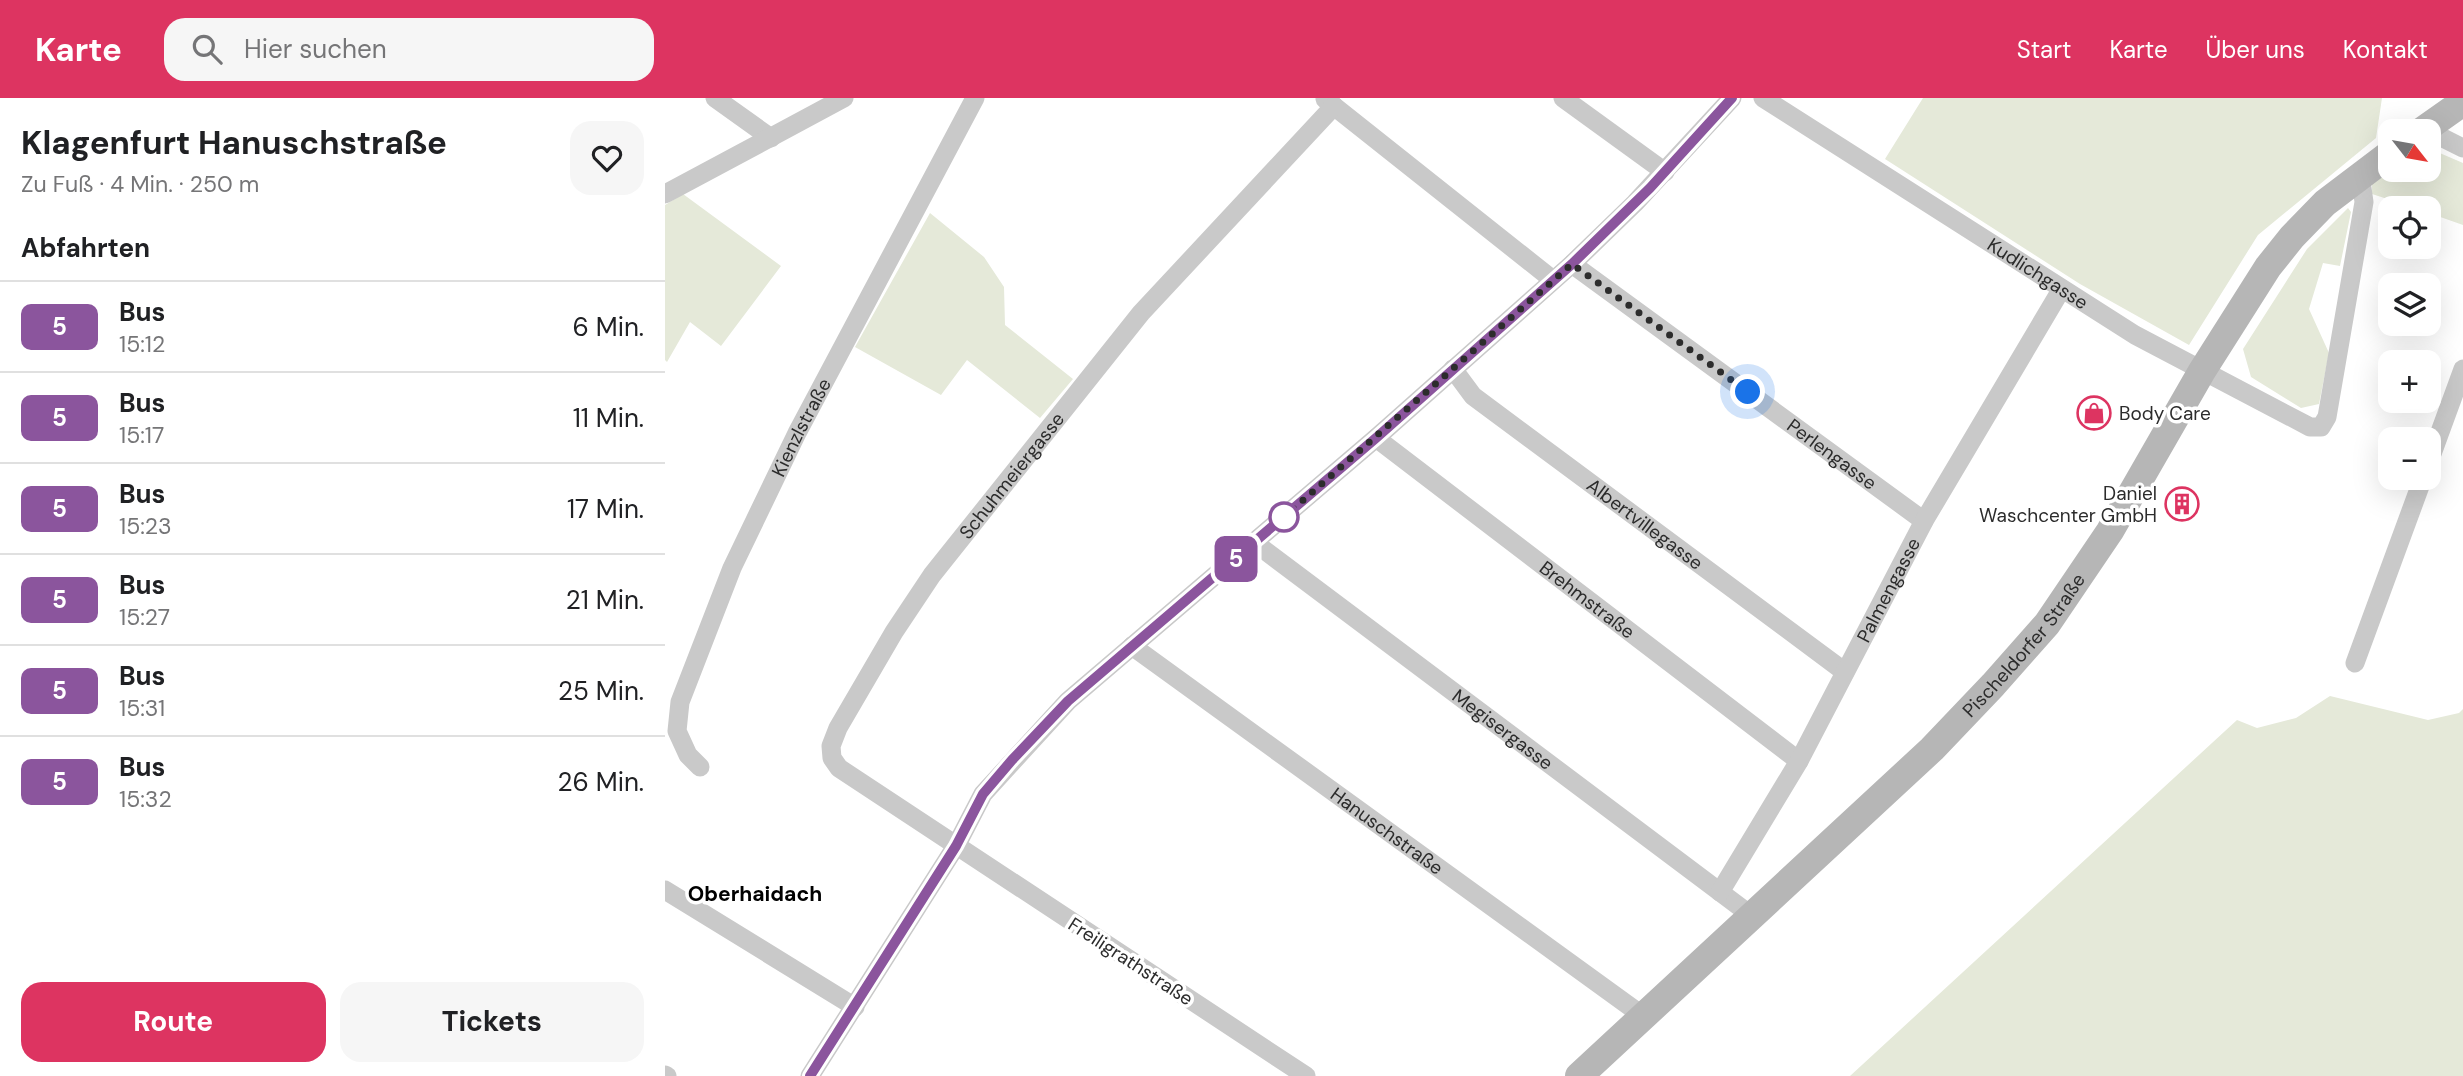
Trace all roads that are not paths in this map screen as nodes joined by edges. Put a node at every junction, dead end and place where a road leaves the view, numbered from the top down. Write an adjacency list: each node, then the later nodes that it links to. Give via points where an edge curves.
1 (715, 98): 10 (street)
2 (844, 98): 10 (street)
3 (975, 98): 32 (street, Kienzlstraße, via 797,433 732,568 680,702 677,731 688,755)
4 (1563, 98): 14 (street)
5 (1732, 98): 14 (street)
6 (1763, 98): 19 (street, Kudlichgasse)
7 (1329, 102): 18 (street); 33 (street, Schuhmeiergasse, via 1141,313 932,575 838,728 831,746 839,768)
8 (2463, 102): 9 (main road)
9 (2439, 119)
10 (771, 138): 16 (street)
11 (2441, 138): 12 (street)
12 (2463, 148)
13 (2378, 162): 15 (main road, Pischeldorfer Straße)
14 (1665, 172): 17 (street)
15 (2360, 174): 22 (main road, Pischeldorfer Straße, via 2292,237); 22 (street, Kudlichgasse, via 2364,202 2327,417 2321,427 2310,427)
16 (665, 194)
17 (1572, 264): 18 (street); 26 (street, Perlengasse)
18 (1553, 280): 20 (street)
19 (2061, 290): 22 (street, Kudlichgasse); 26 (street, Palmengasse)
20 (1453, 369): 24 (street); 30 (street, Albertvillegasse, via 1473,396)
21 (2463, 369): 23 (street)
22 (2202, 371): 36 (main road, Pischeldorfer Straße, via 2110,531 2047,624 1932,749)
23 (2441, 429)
24 (1376, 438): 27 (street); 31 (street, Brehmstraße)
25 (2419, 490): 29 (street)
26 (1924, 521): 30 (street, Palmengasse)
27 (1255, 543): 28 (street); 35 (street, Megisergasse)
28 (1132, 646): 33 (street, via 1068,701 995,779); 38 (street, Hanuschstraße)
29 (2355, 663)
30 (1845, 672): 31 (street, Palmengasse)
31 (1798, 761): 35 (street, Palmengasse)
32 (700, 767)
33 (956, 846): 37 (street); 40 (street, Freiligrathstraße)
34 (665, 890): 37 (street)
35 (1720, 892): 36 (street, Megisergasse)
36 (1752, 916): 38 (main road, Pischeldorfer Straße)
37 (855, 1007): 39 (street)
38 (1643, 1017): 41 (main road, Pischeldorfer Straße)
39 (810, 1076)
40 (1306, 1076)
41 (1579, 1076)

